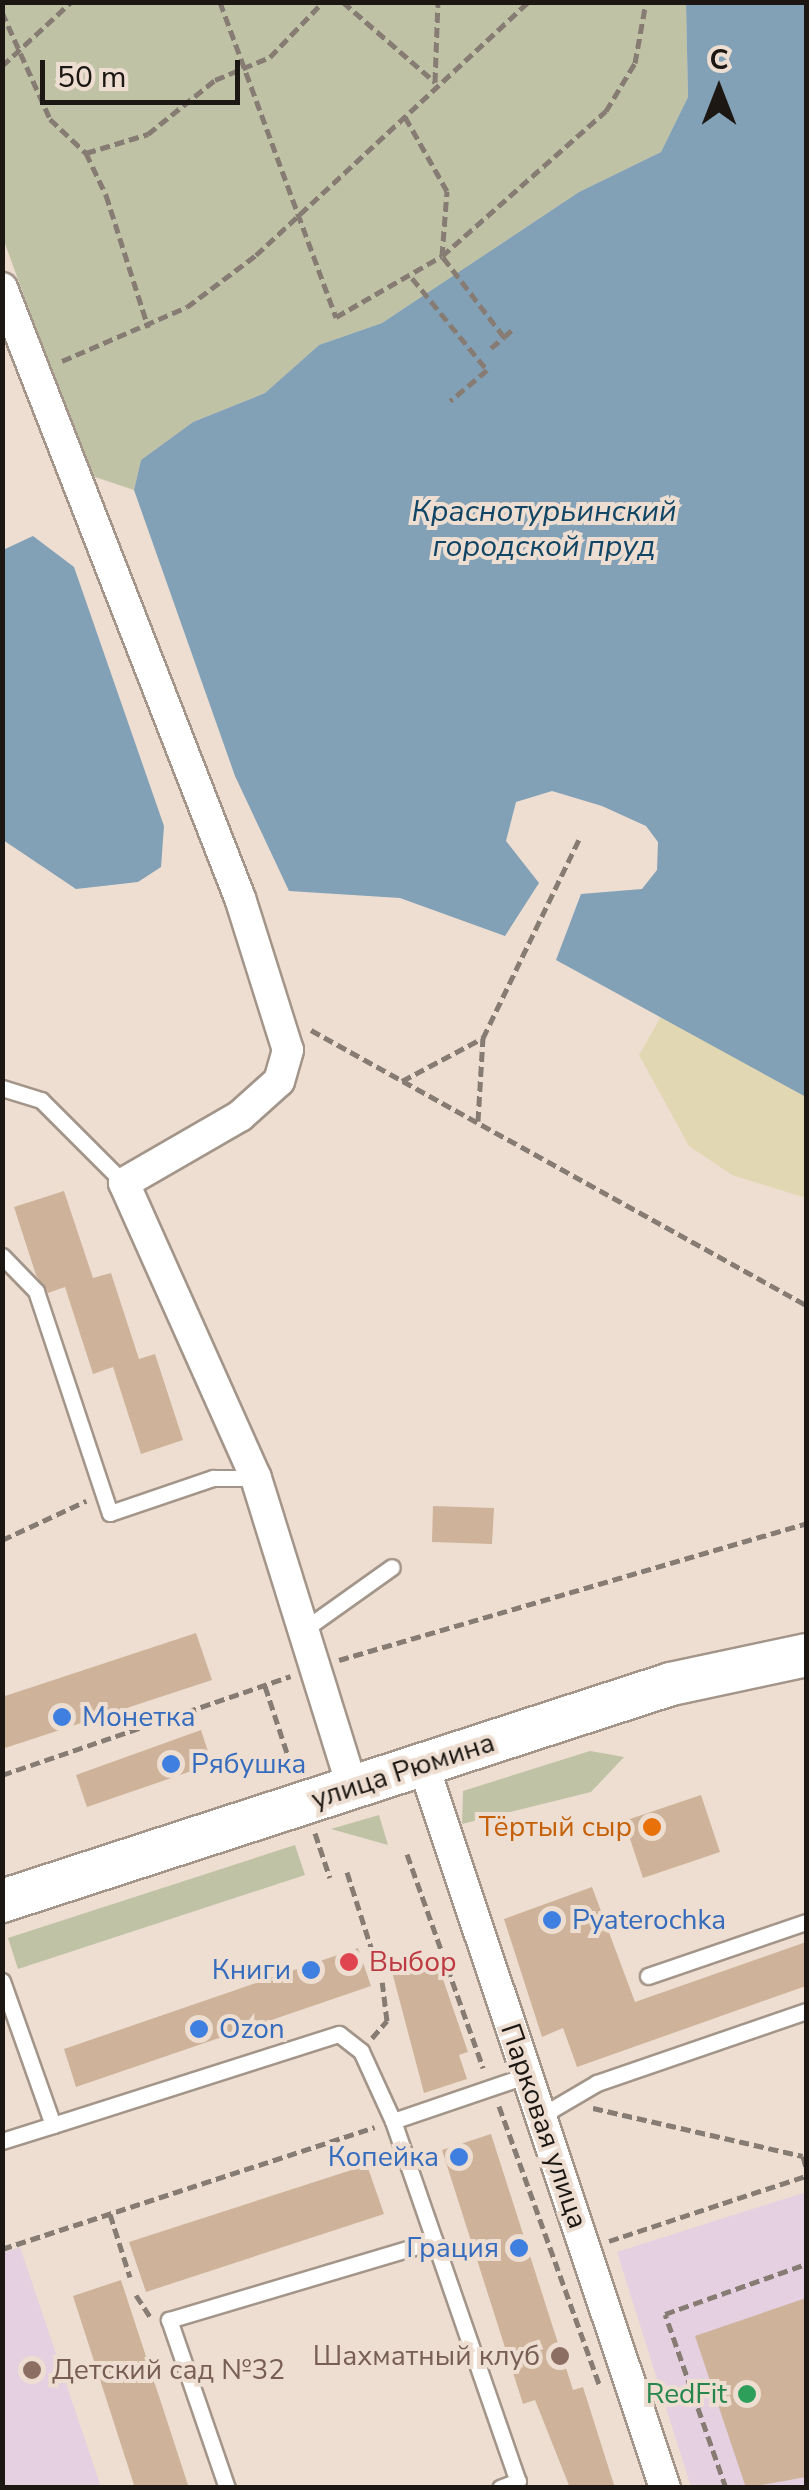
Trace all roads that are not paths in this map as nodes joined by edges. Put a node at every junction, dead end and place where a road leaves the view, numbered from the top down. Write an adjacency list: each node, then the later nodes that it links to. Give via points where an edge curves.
1 (2, 288): 3 (street, via 240,898 288,1050 279,1080 240,1116)
2 (2, 1088): 3 (lane, via 41,1100)
3 (124, 1183): 5 (street)
4 (2, 1256): 5 (lane, via 36,1291 110,1513 212,1478)
5 (256, 1478): 7 (street)
6 (392, 1566): 7 (lane)
7 (302, 1631): 10 (street)
8 (806, 1655): 9 (main road, улица Рюмина, via 671,1684)
9 (423, 1764): 10 (main road, улица Рюмина); 16 (street, Парковая улица)
10 (352, 1787): 11 (main road, улица Рюмина)
11 (2, 1901)
12 (806, 1922): 13 (lane)
13 (648, 1976)
14 (2, 1981): 19 (lane)
15 (806, 2011): 17 (lane)
16 (525, 2076): 17 (street, Парковая улица); 18 (lane)
17 (552, 2109): 24 (street, Парковая улица, via 587,2248)
18 (393, 2121): 19 (lane, via 362,2051 338,2034); 21 (lane)
19 (53, 2125): 20 (lane)
20 (2, 2141)
21 (434, 2241): 22 (lane, via 169,2320); 23 (lane, via 518,2482)
22 (227, 2488)
23 (500, 2488)
24 (666, 2488)

